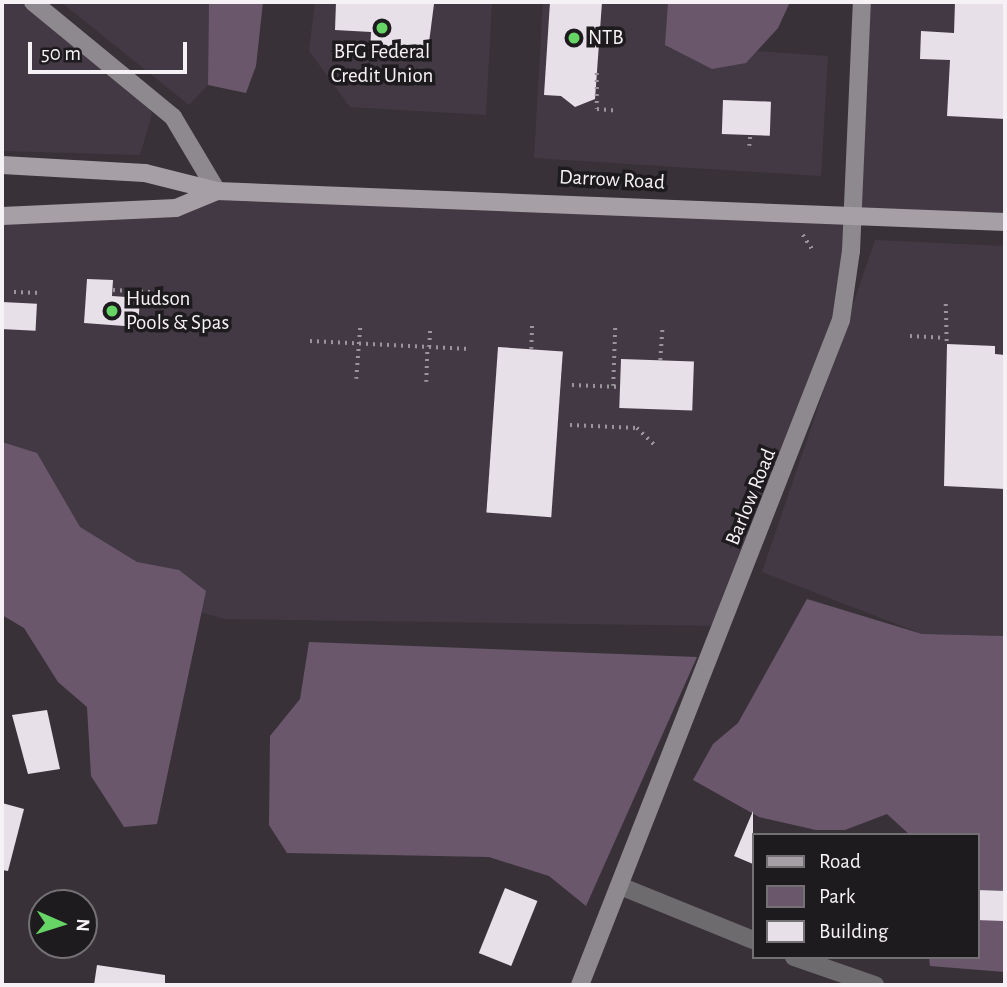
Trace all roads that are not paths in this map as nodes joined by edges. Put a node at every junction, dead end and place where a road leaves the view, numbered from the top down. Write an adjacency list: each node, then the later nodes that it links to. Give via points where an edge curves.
1 (33, 2): 4 (street, via 173,117)
2 (862, 2): 6 (street, Barlow Road)
3 (2, 165): 4 (main road, Darrow Road, via 145,173)
4 (217, 191): 5 (main road, Darrow Road, via 176,208); 6 (main road, Darrow Road, via 470,196)
5 (2, 216)
6 (853, 216): 7 (main road, Darrow Road); 8 (street, Barlow Road, via 841,320 807,418)
7 (1005, 222)
8 (620, 886): 9 (street); 11 (street, Barlow Road)
9 (752, 940)
10 (800, 959): 12 (street)
11 (580, 985)
12 (875, 985)

